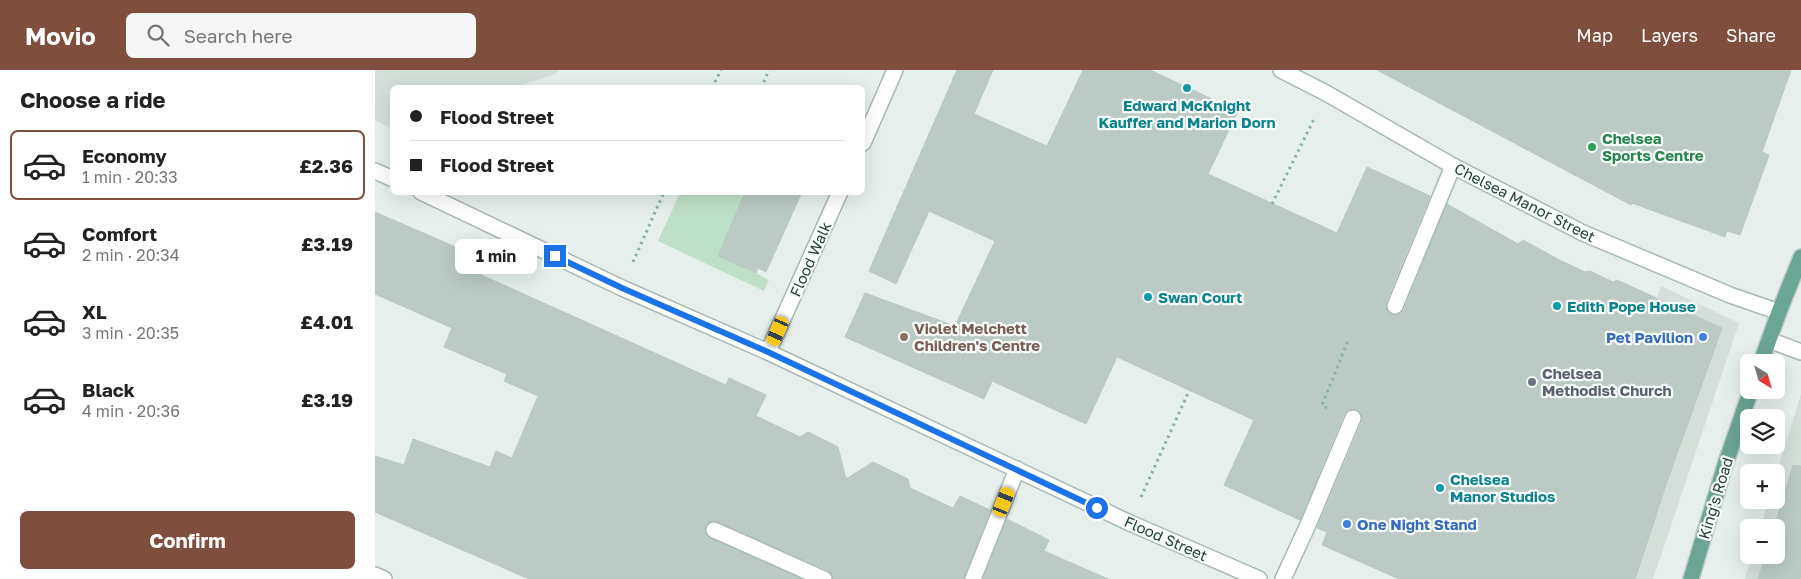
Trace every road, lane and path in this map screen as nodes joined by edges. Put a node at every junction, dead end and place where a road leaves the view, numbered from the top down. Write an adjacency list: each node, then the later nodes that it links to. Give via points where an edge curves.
1 (721, 70): 6 (path)
2 (769, 70): 7 (path)
3 (895, 70): 9 (street)
4 (1281, 70): 5 (street, Chelsea Manor Street)
5 (1303, 75): 8 (street, Chelsea Manor Street)
6 (714, 85)
7 (762, 85)
8 (1326, 94): 10 (street, Chelsea Manor Street); 16 (path)
9 (865, 138)
10 (1453, 166): 19 (street); 20 (street, Chelsea Manor Street, via 1583,233 1729,295)
11 (375, 171): 12 (street)
12 (390, 178)
13 (427, 195): 18 (street, Flood Street)
14 (663, 195): 18 (path)
15 (839, 195): 23 (street, Flood Walk)
16 (1272, 204)
17 (1801, 257): 20 (main road)
18 (622, 288): 23 (street, Flood Street)
19 (1395, 306)
20 (1779, 312): 22 (main road)
21 (1349, 338): 28 (path, via 1322,406)
22 (1769, 340): 24 (street); 25 (main road)
23 (768, 352): 29 (street, Flood Street)
24 (1801, 352)
25 (1764, 354)
26 (1189, 390): 30 (path)
27 (1748, 399): 38 (main road, King's Road)
28 (1353, 418): 37 (street)
29 (1017, 470): 30 (street, Flood Street); 35 (street)
30 (1130, 523): 36 (street, Flood Street)
31 (714, 530): 34 (street)
32 (375, 575): 33 (street)
33 (384, 579)
34 (823, 579)
35 (973, 579)
36 (1259, 579)
37 (1283, 579)
38 (1691, 579)

